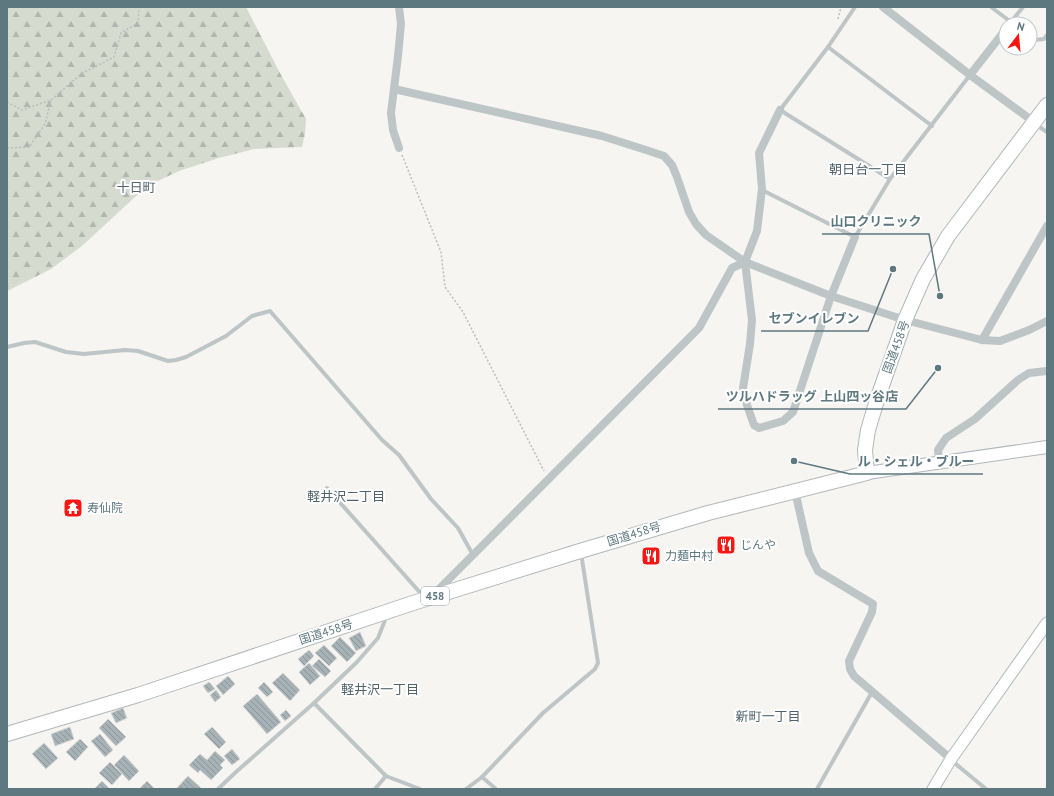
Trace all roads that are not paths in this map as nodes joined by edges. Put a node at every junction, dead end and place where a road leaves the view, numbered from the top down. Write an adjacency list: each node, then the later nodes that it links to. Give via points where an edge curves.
1 (399, 7): 13 (street, via 401,24)
2 (855, 7): 11 (lane)
3 (883, 7): 12 (street)
4 (991, 7): 6 (lane)
5 (1023, 7): 7 (lane)
6 (1000, 16)
7 (1016, 16)
8 (1047, 35): 10 (lane, via 1044,40)
9 (998, 40): 12 (street)
10 (1038, 40)
11 (828, 47): 15 (lane); 17 (lane)
12 (970, 75): 16 (street); 17 (lane)
13 (394, 89): 19 (street, via 391,113); 24 (street, via 602,136 664,156 678,177 689,212 696,224 706,235)
14 (1047, 106): 16 (highway, 国道458号)
15 (780, 110): 20 (lane); 21 (street, via 759,153)
16 (1034, 122): 18 (lane); 26 (highway, 国道458号, via 948,236 923,279)
17 (932, 126): 20 (lane)
18 (1047, 132)
19 (399, 148)
20 (890, 179): 23 (lane)
21 (762, 189): 23 (lane); 24 (street, via 757,231)
22 (1047, 226): 28 (street)
23 (855, 237): 25 (street)
24 (745, 262): 25 (street); 25 (street, via 752,320 742,388 754,425 759,428 782,421 793,412); 37 (street, via 732,268 699,328)
25 (831, 296): 26 (street)
26 (905, 320): 28 (street); 33 (highway, 国道458号, via 868,430 865,450)
27 (1047, 321): 28 (street, via 1000,341)
28 (982, 340)
29 (7, 347): 37 (lane, via 35,342 66,352 84,354 125,350 138,351 168,361 176,360 226,336 252,316 270,311 382,440 399,455 431,499 458,528)
30 (1047, 371): 32 (street, via 1028,373 976,419 946,438 938,450)
31 (1047, 446): 32 (main road)
32 (939, 462): 33 (main road)
33 (867, 473): 35 (highway, 国道458号 / 458)
34 (326, 488): 38 (lane)
35 (795, 491): 36 (highway, 国道458号 / 458, via 708,512); 41 (street, via 809,553 818,572 873,604 872,612 849,661 854,676)
36 (580, 551): 38 (highway, 国道458号 / 458); 46 (lane, via 598,663 595,669 543,713)
37 (473, 556): 38 (street)
38 (427, 599): 39 (highway, 国道458号 / 458)
39 (389, 611): 42 (lane, via 378,638); 43 (highway, 国道458号 / 458, via 138,695)
40 (1047, 623): 44 (street)
41 (872, 692): 44 (street); 52 (lane)
42 (314, 703): 45 (lane); 47 (lane)
43 (7, 734)
44 (951, 759): 53 (street); 54 (lane)
45 (386, 776): 48 (lane); 49 (lane)
46 (482, 777): 50 (lane); 51 (lane)
47 (218, 789)
48 (375, 789)
49 (420, 789)
50 (466, 789)
51 (496, 789)
52 (817, 789)
53 (933, 789)
54 (986, 789)

